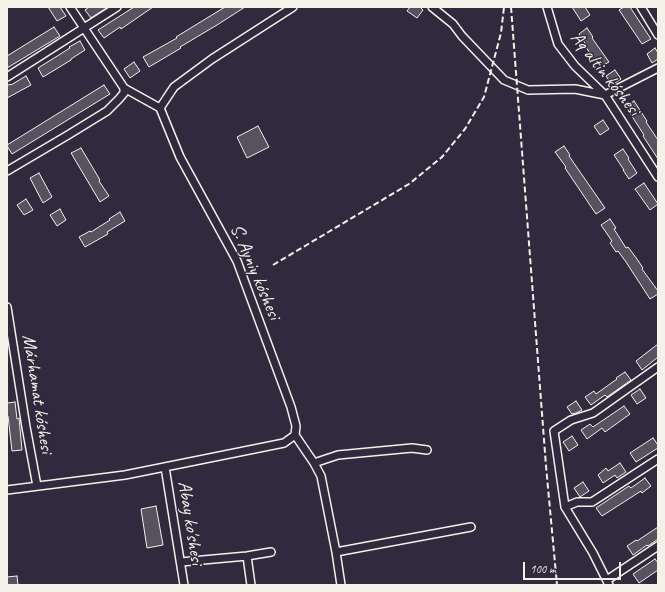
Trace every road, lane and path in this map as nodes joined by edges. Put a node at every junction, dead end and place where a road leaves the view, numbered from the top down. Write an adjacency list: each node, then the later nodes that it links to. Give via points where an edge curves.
1 (70, 7): 7 (street)
2 (117, 7): 7 (street)
3 (293, 7): 13 (street, via 212,59 174,87)
4 (432, 7): 12 (street, via 453,24 504,80 528,90 575,89)
5 (547, 7): 12 (street, Aq altin kóshesi, via 558,44 575,66)
6 (640, 7): 8 (street)
7 (84, 28): 10 (street); 11 (street)
8 (658, 35)
9 (658, 68): 12 (street)
10 (7, 77)
11 (124, 88): 13 (street); 14 (street, via 120,99 107,111)
12 (605, 95): 15 (street, Aq altin kóshesi)
13 (160, 108): 18 (street, S. Ayniy kóshesi, via 180,157 237,261 291,407 296,426)
14 (7, 171)
15 (658, 177)
16 (7, 307): 23 (street, Márhamat kóshesi)
17 (658, 367): 25 (street, via 593,413 571,420 554,431)
18 (295, 435): 21 (street, S. Ayniy kóshesi); 22 (street, via 284,443)
19 (427, 450): 21 (street, via 412,448 338,455)
20 (658, 459): 25 (street, via 592,502 577,502)
21 (314, 463): 29 (street, S. Ayniy kóshesi, via 321,476)
22 (165, 467): 23 (street, via 125,475); 31 (street, Abay ko'shesi)
23 (37, 486): 24 (street)
24 (7, 490)
25 (565, 507): 32 (street)
26 (471, 526): 29 (street)
27 (658, 546): 32 (street)
28 (271, 552): 30 (street)
29 (336, 552): 35 (street, S. Ayniy kóshesi)
30 (247, 556): 31 (street); 34 (street)
31 (181, 562): 33 (street, Abay ko'shesi)
32 (608, 583)
33 (184, 585)
34 (251, 585)
35 (341, 585)

